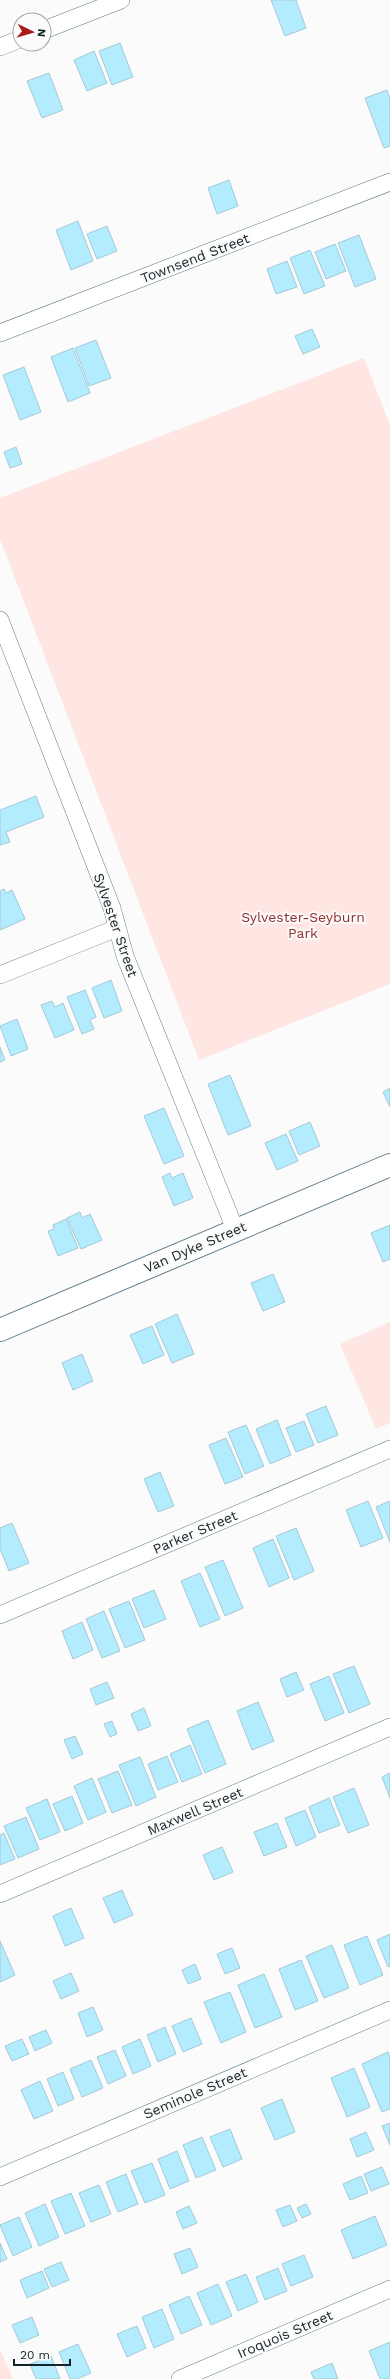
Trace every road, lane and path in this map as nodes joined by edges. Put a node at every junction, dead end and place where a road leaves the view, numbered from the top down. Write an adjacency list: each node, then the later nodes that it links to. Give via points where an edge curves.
1 (121, 0): 2 (street)
2 (52, 27)
3 (12, 42): 4 (street)
4 (0, 47)
5 (390, 182): 6 (street, Townsend Street)
6 (0, 333)
7 (0, 622): 8 (street, Sylvester Street, via 112,908)
8 (117, 928): 9 (street); 11 (street, Sylvester Street, via 125,956)
9 (0, 975)
10 (390, 1167): 11 (main road, Van Dyke Street)
11 (235, 1230): 12 (main road, Van Dyke Street)
12 (0, 1330)
13 (390, 1449): 14 (street, Parker Street)
14 (0, 1615)
15 (390, 1727): 16 (street, Maxwell Street)
16 (0, 1894)
17 (390, 2010): 18 (street, Seminole Street)
18 (0, 2177)
19 (390, 2289): 20 (street, Iroquois Street)
20 (180, 2379)

